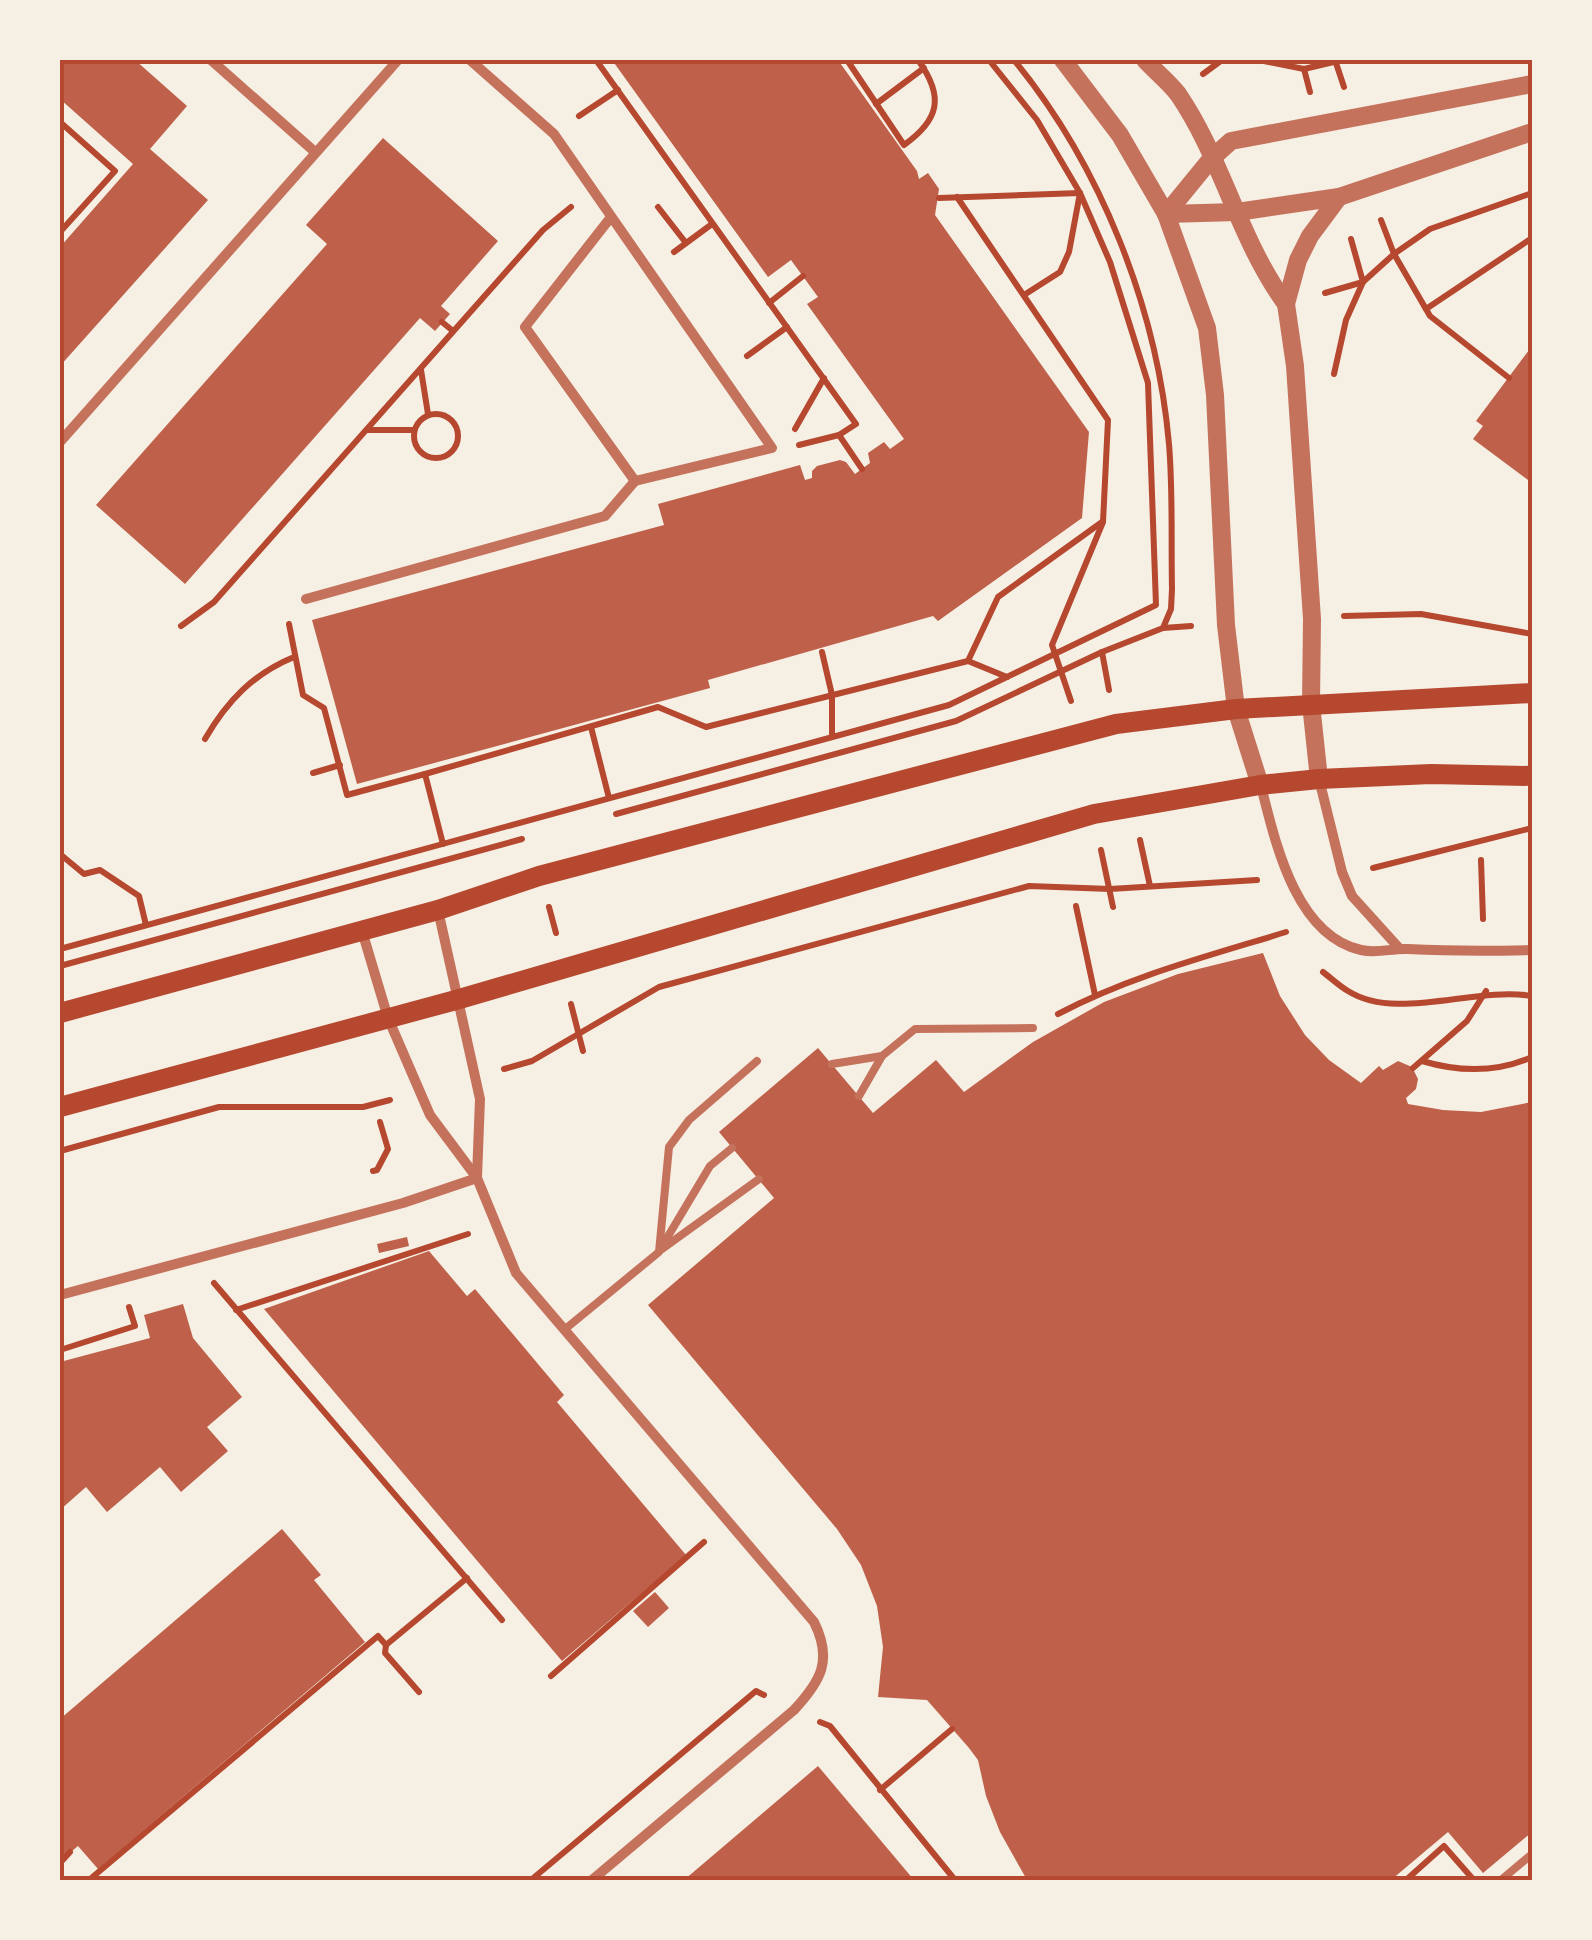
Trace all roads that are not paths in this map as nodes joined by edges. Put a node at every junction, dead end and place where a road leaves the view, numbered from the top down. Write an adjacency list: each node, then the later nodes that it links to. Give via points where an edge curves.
1 (211, 60): 8 (street)
2 (398, 60): 8 (street)
3 (470, 60): 13 (street, via 554,134)
4 (1063, 60): 12 (street, via 1120,135)
5 (1144, 60): 9 (street, via 1177,93)
6 (1532, 84): 9 (street, via 1231,142)
7 (1532, 132): 10 (street)
8 (315, 152): 15 (street)
9 (1212, 159): 11 (street); 12 (street)
10 (1339, 196): 11 (street); 14 (street, via 1298,260)
11 (1237, 212): 12 (street); 14 (street, via 1263,272)
12 (1166, 214): 20 (street, via 1207,328)
13 (611, 217): 16 (street, via 526,327); 16 (street, via 772,448)
14 (1286, 304): 19 (street, via 1312,619)
15 (60, 442)
16 (635, 481): 17 (street, via 605,516)
17 (306, 599)
18 (1532, 693): 19 (main road)
19 (1310, 704): 20 (main road); 22 (street)
20 (1236, 709): 23 (street); 24 (main road, via 1097,728 539,876)
21 (1532, 776): 22 (main road)
22 (1320, 778): 23 (main road); 26 (street, via 1352,896)
23 (1260, 785): 26 (street, via 1288,878 1312,916 1356,949); 28 (main road, via 1082,816)
24 (438, 910): 25 (main road); 28 (street)
25 (362, 930): 29 (main road); 30 (street)
26 (1399, 948): 27 (street)
27 (1532, 950)
28 (456, 1000): 30 (main road); 38 (street, via 480,1099)
29 (60, 1013)
30 (388, 1018): 36 (main road); 38 (street, via 430,1115)
31 (1033, 1028): 32 (lane, via 915,1029)
32 (882, 1056): 34 (lane); 35 (lane)
33 (757, 1061): 40 (lane, via 689,1120 669,1147)
34 (832, 1064)
35 (858, 1096)
36 (60, 1107)
37 (732, 1148): 40 (lane, via 710,1166)
38 (477, 1178): 41 (street); 42 (street, via 516,1272)
39 (759, 1179): 40 (lane)
40 (658, 1252): 42 (lane)
41 (60, 1295)
42 (564, 1330): 44 (street, via 814,1622 824,1645 823,1666 794,1710)
43 (1532, 1854): 45 (lane)
44 (592, 1880)
45 (1501, 1880)

